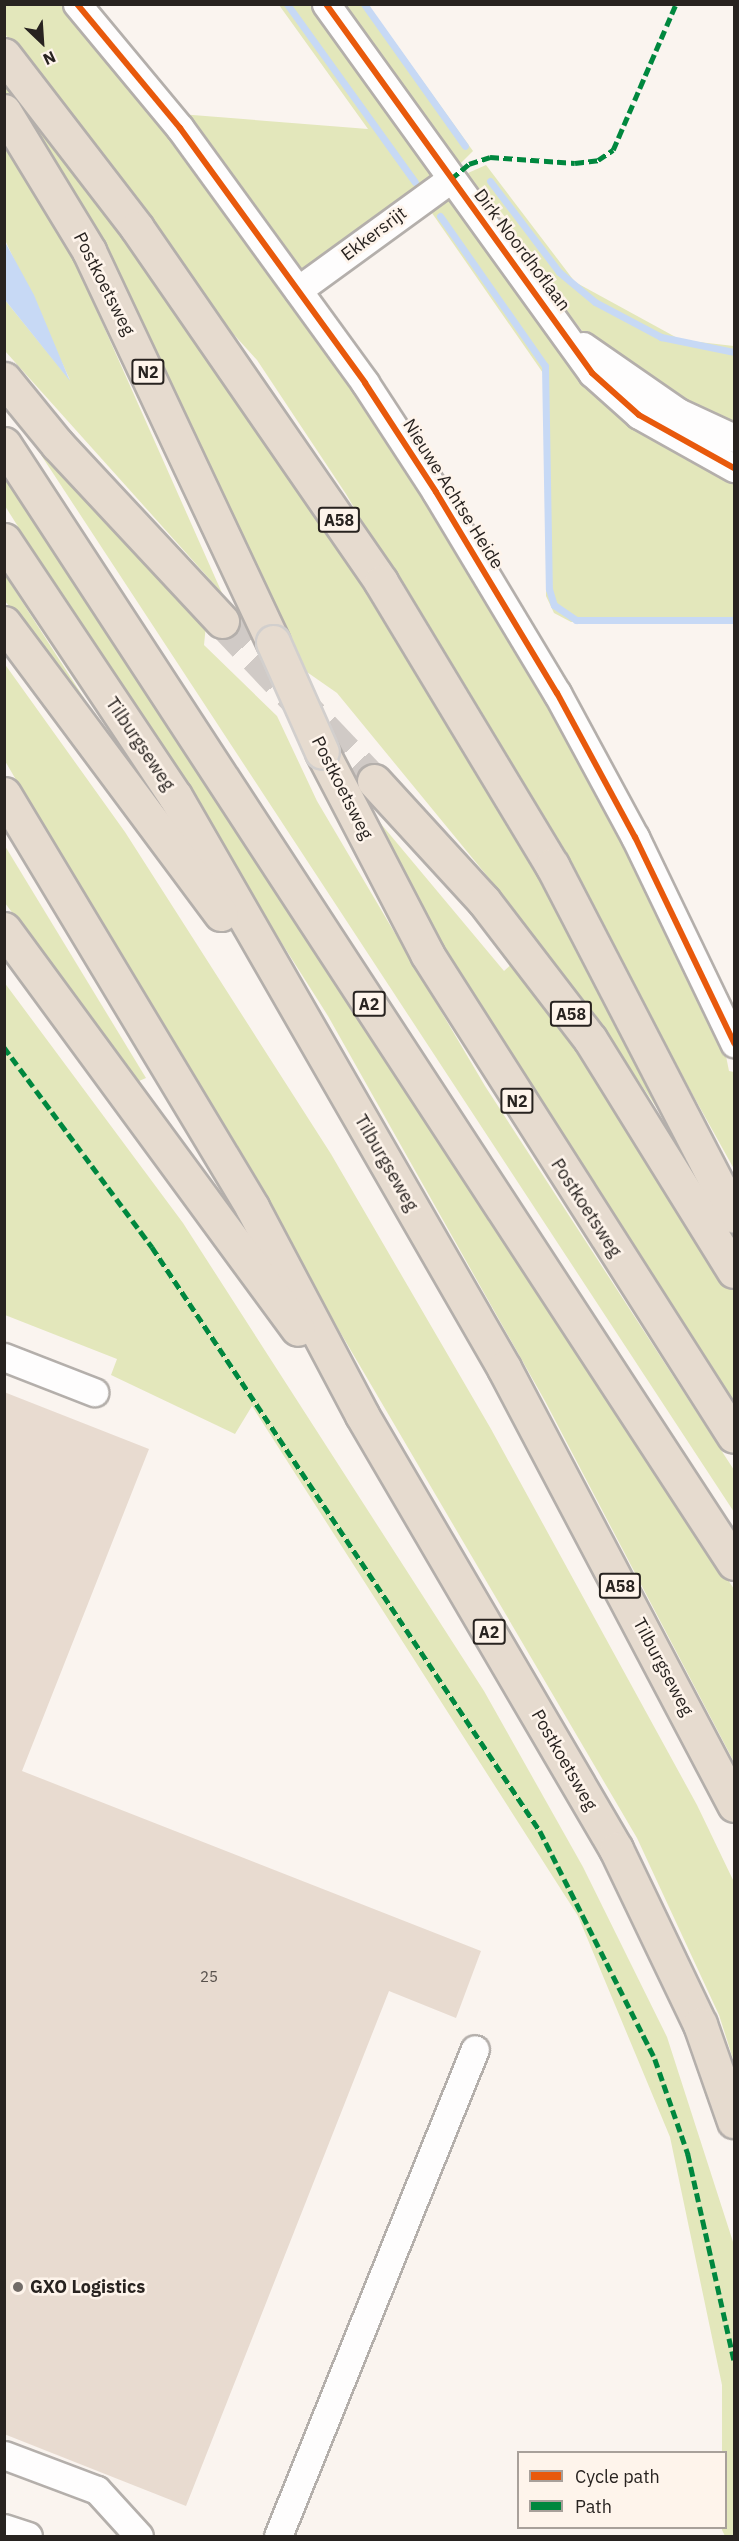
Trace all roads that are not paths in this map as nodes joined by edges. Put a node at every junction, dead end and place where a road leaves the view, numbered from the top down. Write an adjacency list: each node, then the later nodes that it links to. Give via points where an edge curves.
1 (77, 4): 6 (street, Nieuwe Achtse Heide, via 180,128)
2 (326, 4): 5 (street, Dirk Noordhoflaan)
3 (4, 55): 20 (highway, A58, via 137,228 381,582 552,864)
4 (4, 111): 25 (highway, Postkoetsweg / N2, bridge, via 90,251 322,752 439,973)
5 (451, 179): 6 (street, Ekkersrijt); 7 (street, Dirk Noordhoflaan)
6 (298, 290): 18 (street, Nieuwe Achtse Heide, via 429,482 557,693 635,837)
7 (569, 337): 9 (street, Dirk Noordhoflaan, via 678,412); 11 (street, Dirk Noordhoflaan, via 592,373 639,416)
8 (4, 379): 13 (highway, via 57,444)
9 (735, 438)
10 (4, 444): 26 (highway, A2)
11 (735, 468)
12 (4, 540): 19 (highway, Tilburgseweg / A58, via 175,796)
13 (222, 621)
14 (4, 623): 19 (highway, via 98,743)
15 (374, 781): 21 (highway, A58, via 484,901 590,1039)
16 (4, 794): 24 (highway, Postkoetsweg / A2, via 252,1207)
17 (4, 929): 24 (highway, Postkoetsweg)
18 (735, 1043)
19 (327, 1062): 27 (highway, Tilburgseweg / A58, via 504,1368)
20 (735, 1216)
21 (735, 1271)
22 (4, 1357): 23 (street)
23 (94, 1392)
24 (362, 1415): 29 (highway, Postkoetsweg / A2, via 616,1849 700,2024)
25 (735, 1436)
26 (735, 1563)
27 (735, 1805)
28 (475, 2049): 34 (street)
29 (735, 2121)
30 (4, 2455): 33 (street, via 97,2490)
31 (4, 2528): 32 (street)
32 (28, 2536)
33 (139, 2536)
34 (278, 2536)

